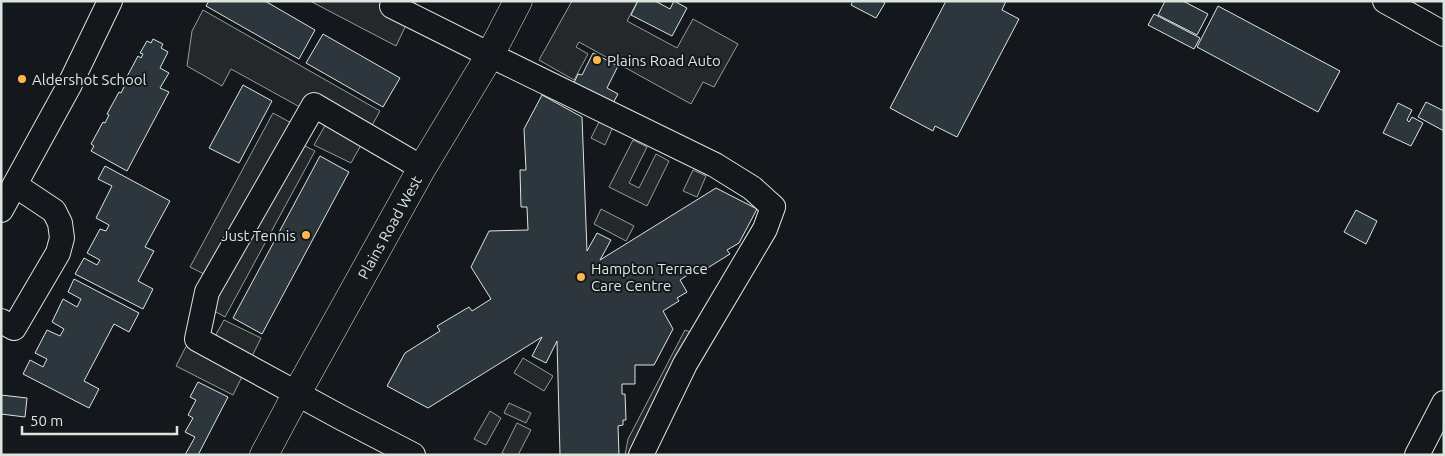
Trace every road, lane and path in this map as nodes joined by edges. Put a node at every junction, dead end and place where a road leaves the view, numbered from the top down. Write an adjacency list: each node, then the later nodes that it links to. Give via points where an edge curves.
1 (110, 1): 8 (street, via 69,86)
2 (518, 1): 6 (main road, Plains Road West)
3 (1385, 1): 5 (street)
4 (392, 6): 6 (street)
5 (1444, 34)
6 (490, 55): 7 (main road, Plains Road West); 15 (street, via 715,165 752,188 773,207 765,230 685,364)
7 (422, 168): 11 (main road, Plains Road West); 11 (street, via 314,105 207,292 197,339)
8 (15, 184): 9 (street); 10 (street, via 54,211 62,238 58,253 14,328)
9 (1, 210)
10 (1, 320)
11 (297, 393): 13 (main road, Plains Road West); 14 (street)
12 (1444, 403): 16 (street)
13 (264, 455)
14 (413, 455)
15 (641, 455)
16 (1417, 455)

